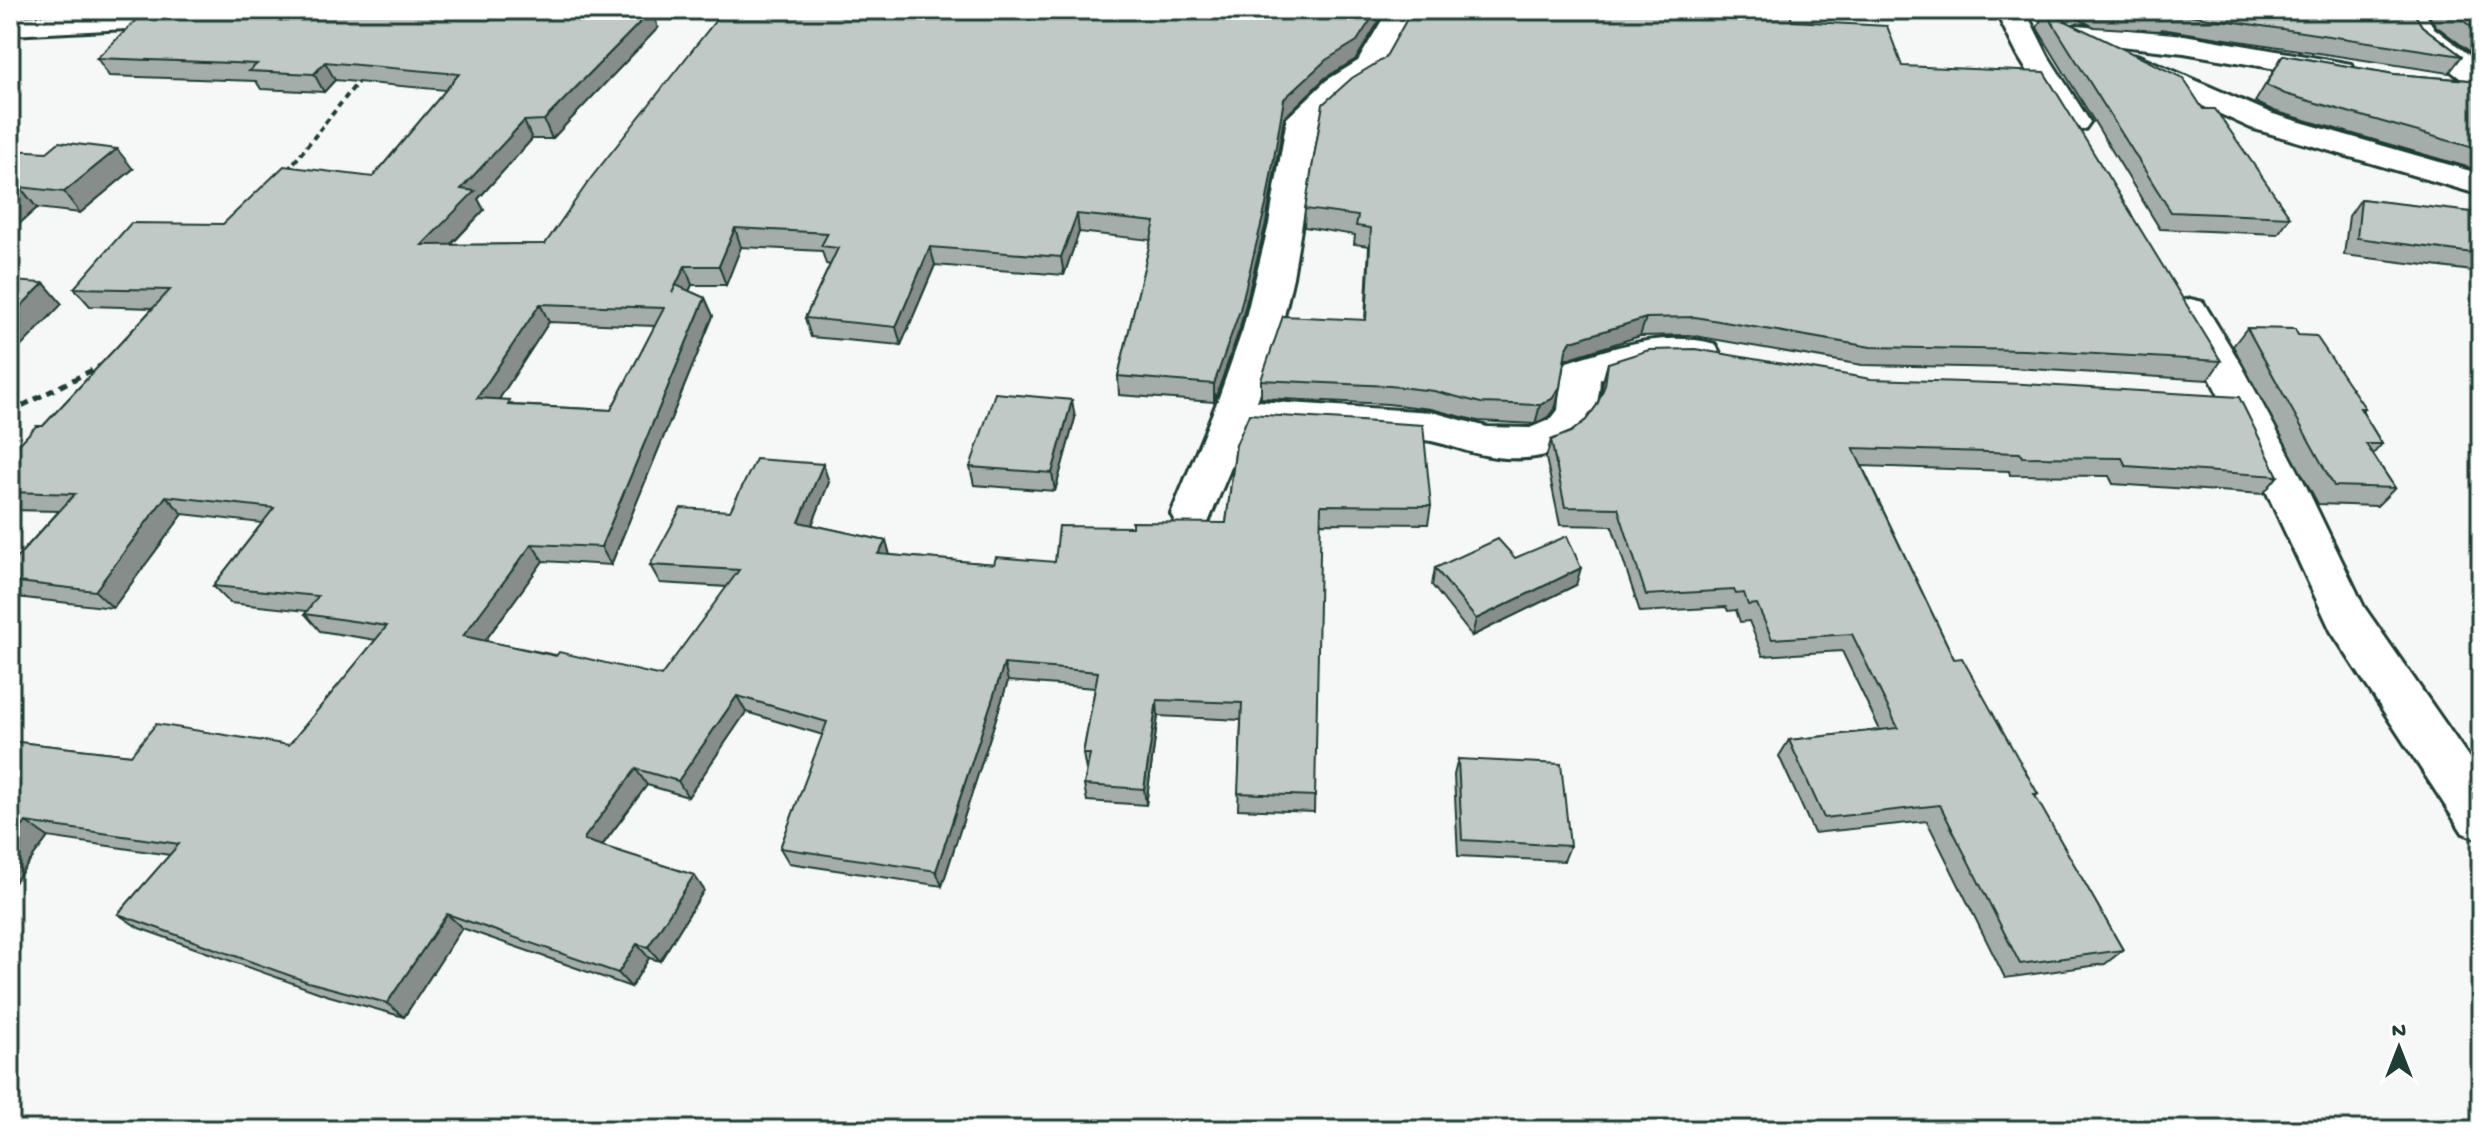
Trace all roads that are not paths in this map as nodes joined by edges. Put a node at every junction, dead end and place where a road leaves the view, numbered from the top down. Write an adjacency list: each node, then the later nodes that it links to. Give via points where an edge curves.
1 (1403, 10): 16 (street, via 1370,67 1303,118 1287,224 1262,329)
2 (2408, 10): 7 (street, via 2423,34)
3 (228, 18): 5 (street)
4 (2043, 19): 6 (street); 10 (street, via 2033,56); 11 (street, via 2262,121)
5 (10, 26)
6 (2369, 77)
7 (2481, 79)
8 (2438, 84): 9 (street)
9 (2481, 88)
10 (2091, 149)
11 (2481, 185)
12 (2174, 285): 15 (street)
13 (1737, 360): 16 (street, via 1689,351 1641,352 1581,371 1576,415 1557,435 1512,446 1432,426)
14 (2195, 396): 15 (street)
15 (2241, 399): 18 (street, via 2347,618)
16 (1234, 414): 17 (street)
17 (1192, 514)
18 (2481, 817)

